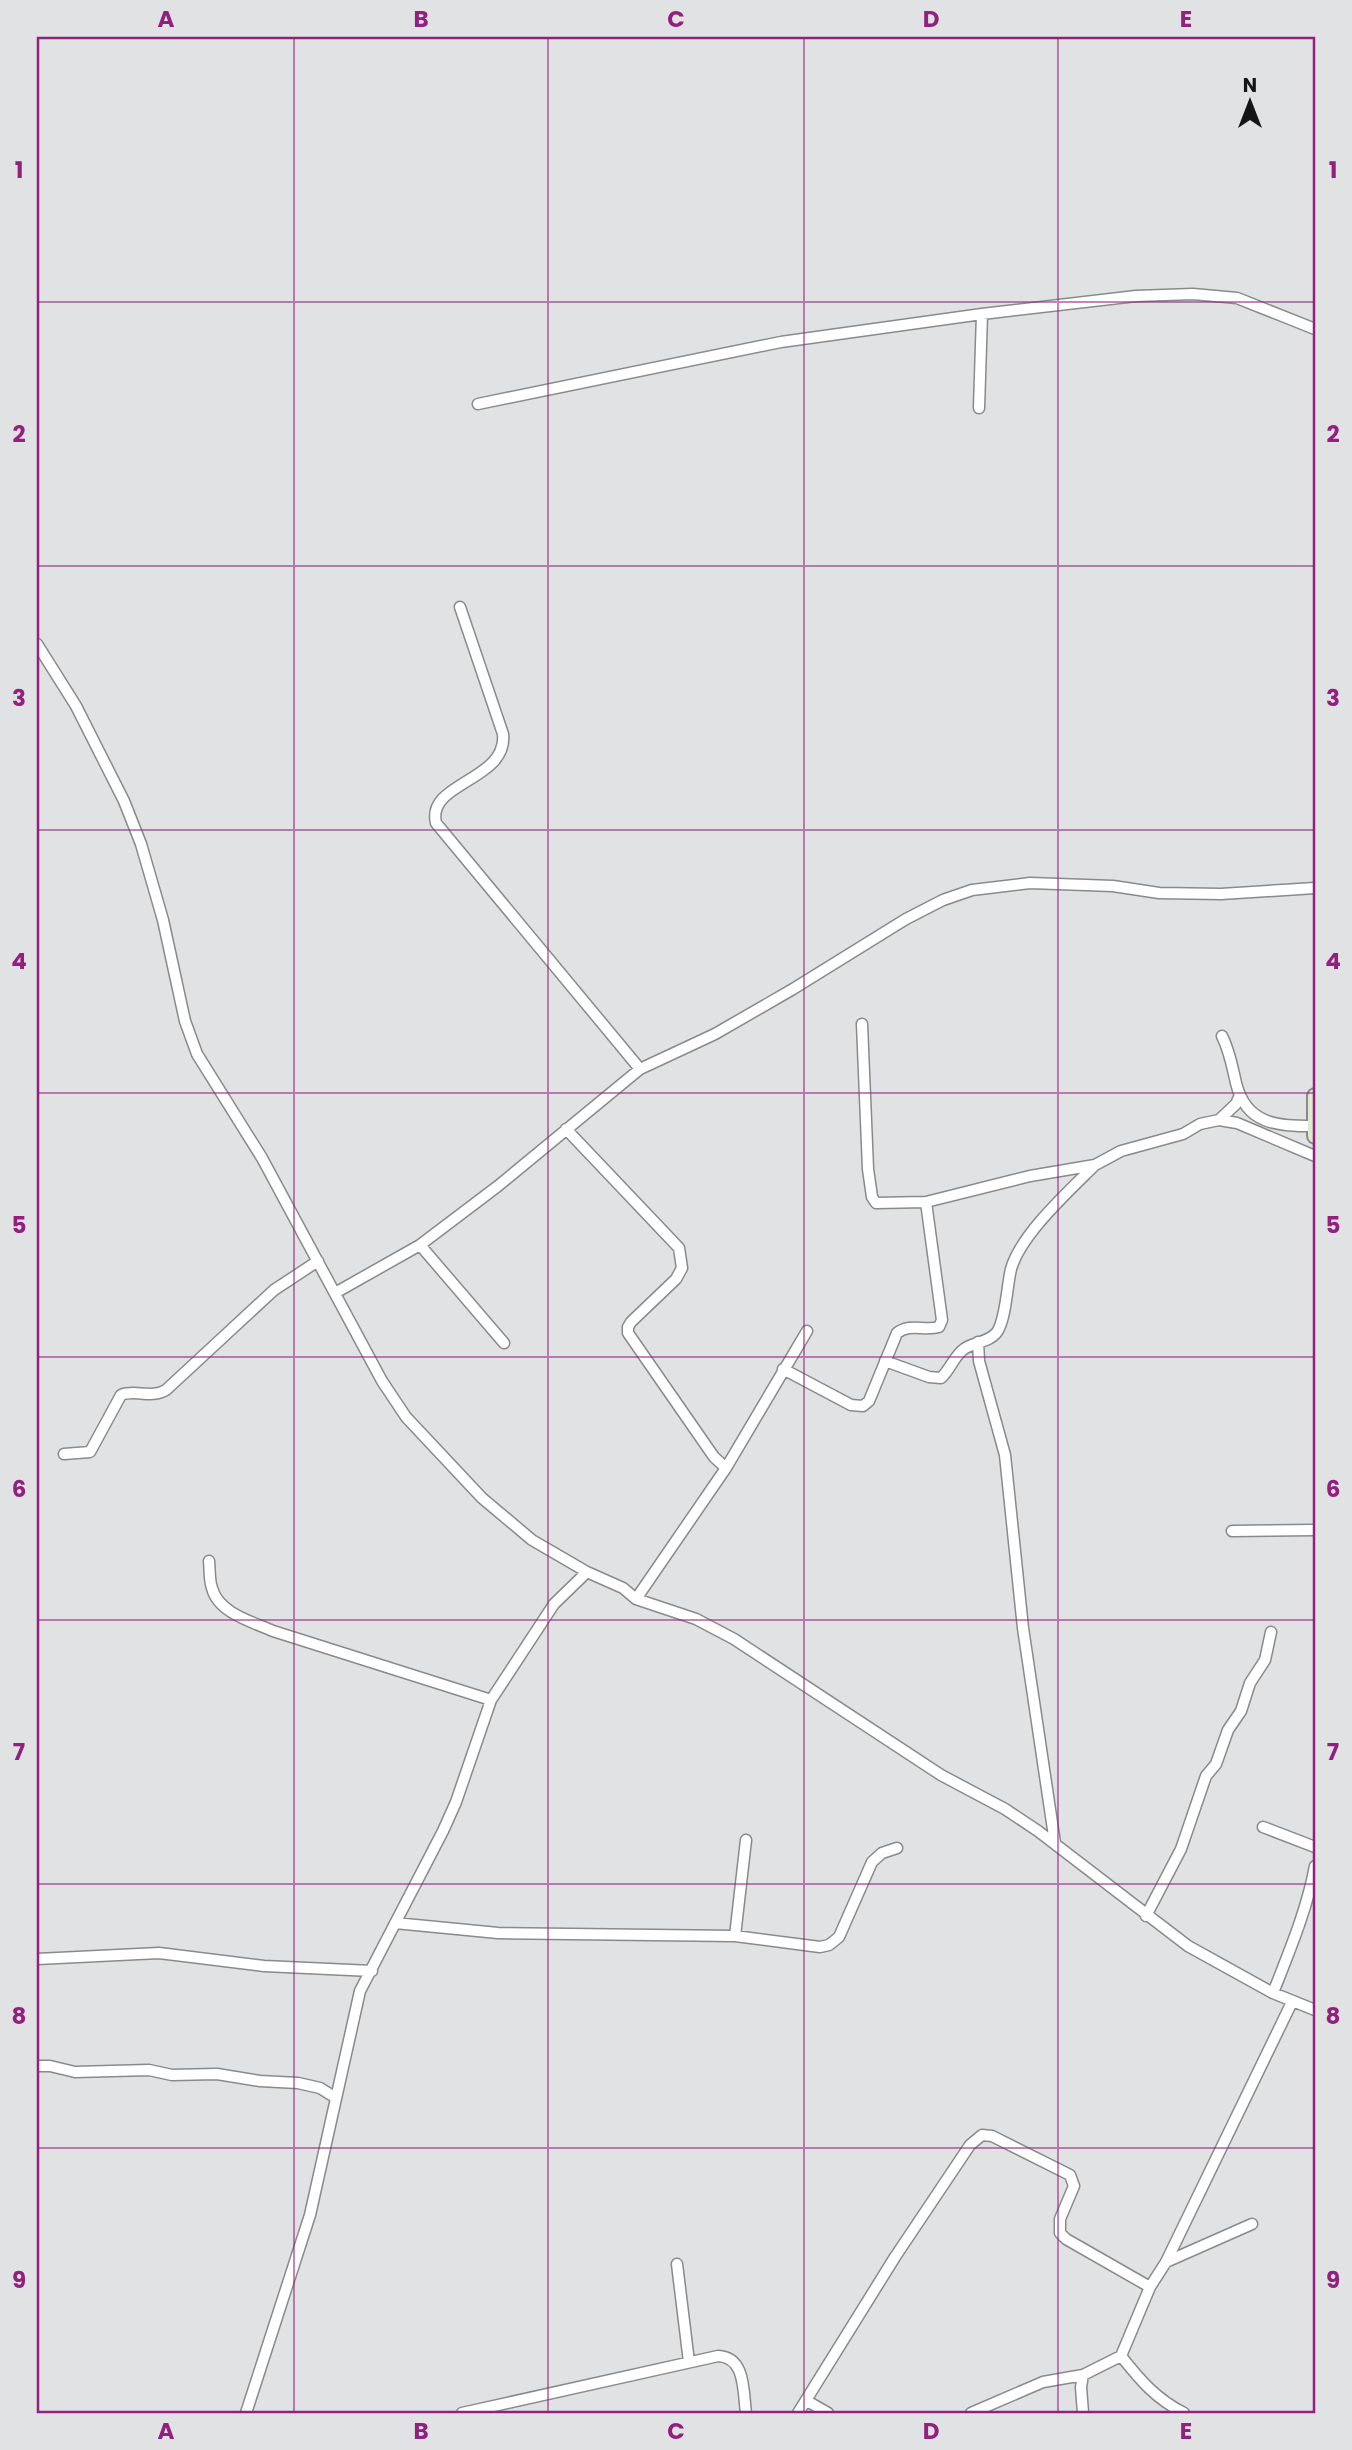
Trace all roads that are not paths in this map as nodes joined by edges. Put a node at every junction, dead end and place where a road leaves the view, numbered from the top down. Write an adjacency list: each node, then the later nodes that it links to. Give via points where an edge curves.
1 (982, 314): 2 (street, via 1193,294 1237,298); 3 (street, via 780,342); 4 (street)
2 (1315, 329)
3 (478, 404)
4 (979, 408)
5 (460, 607): 10 (street, via 503,734 503,746 497,760 438,803 436,823)
6 (37, 644): 21 (street, via 76,706 141,844 197,1054 262,1158)
7 (1315, 888): 10 (street, via 1159,893 1030,883 972,890 906,919 726,1028)
8 (862, 1024): 19 (street, via 872,1197 884,1205)
9 (1222, 1036): 11 (street)
10 (640, 1069): 15 (street)
11 (1240, 1095): 13 (street); 14 (street, via 1244,1106 1262,1120)
12 (1315, 1096): 14 (street)
13 (1219, 1120): 17 (street, via 1237,1123); 18 (street, via 1121,1151)
14 (1314, 1126): 16 (street)
15 (566, 1129): 20 (street); 29 (street, via 680,1248 682,1268 676,1279 631,1322 628,1333)
16 (1315, 1136)
17 (1315, 1156)
18 (1095, 1165): 19 (street); 24 (street, via 1053,1207 1020,1250 999,1328 992,1337)
19 (926, 1202): 26 (street, via 942,1321 931,1329 902,1329)
20 (420, 1245): 22 (street); 25 (street)
21 (318, 1261): 22 (street); 28 (street, via 274,1290 166,1390 121,1395 90,1452)
22 (335, 1293): 33 (street, via 406,1417 508,1522)
23 (807, 1331): 27 (street)
24 (978, 1342): 26 (street, via 964,1349 941,1378); 39 (street, via 1005,1455 1023,1628)
25 (504, 1343)
26 (885, 1361): 27 (street, via 869,1401 858,1407)
27 (783, 1370): 29 (street)
28 (64, 1454)
29 (726, 1468): 34 (street)
30 (1315, 1530): 31 (street)
31 (1232, 1531)
32 (209, 1561): 36 (street, via 215,1597 247,1620)
33 (587, 1572): 34 (street); 36 (street, via 554,1604)
34 (636, 1599): 39 (street, via 696,1619 734,1639 941,1775 1005,1809)
35 (1271, 1632): 43 (street, via 1265,1660 1206,1776 1181,1849)
36 (491, 1700): 44 (street, via 456,1802)
37 (1263, 1828): 40 (street)
38 (746, 1840): 45 (street)
39 (1055, 1843): 43 (street)
40 (1315, 1847)
41 (897, 1848): 45 (street, via 872,1862 839,1937 829,1945)
42 (1315, 1866): 48 (street)
43 (1146, 1916): 48 (street, via 1188,1946)
44 (395, 1923): 45 (street, via 498,1933); 47 (street)
45 (735, 1936)
46 (37, 1959): 47 (street, via 159,1954)
47 (372, 1972): 52 (street, via 360,1991)
48 (1273, 1993): 49 (street)
49 (1292, 2001): 50 (street); 54 (street)
50 (1315, 2010)
51 (37, 2066): 52 (street, via 75,2072 216,2074 298,2083)
52 (336, 2098): 61 (street, via 310,2215)
53 (1252, 2224): 54 (street)
54 (1166, 2262): 56 (street)
55 (677, 2264): 58 (street)
56 (1150, 2287): 57 (street); 60 (street, via 1060,2233 1060,2219 1074,2186 1070,2175 982,2135 970,2145 903,2246)
57 (1121, 2356): 59 (street); 68 (street, via 1149,2390)
58 (689, 2362): 62 (street); 63 (street, via 718,2356 735,2361)
59 (1083, 2375): 66 (street, via 1043,2382); 67 (street)
60 (807, 2401): 64 (street); 65 (street)
61 (246, 2413)
62 (462, 2413)
63 (746, 2413)
64 (798, 2413)
65 (828, 2413)
66 (971, 2413)
67 (1083, 2413)
68 (1184, 2413)

